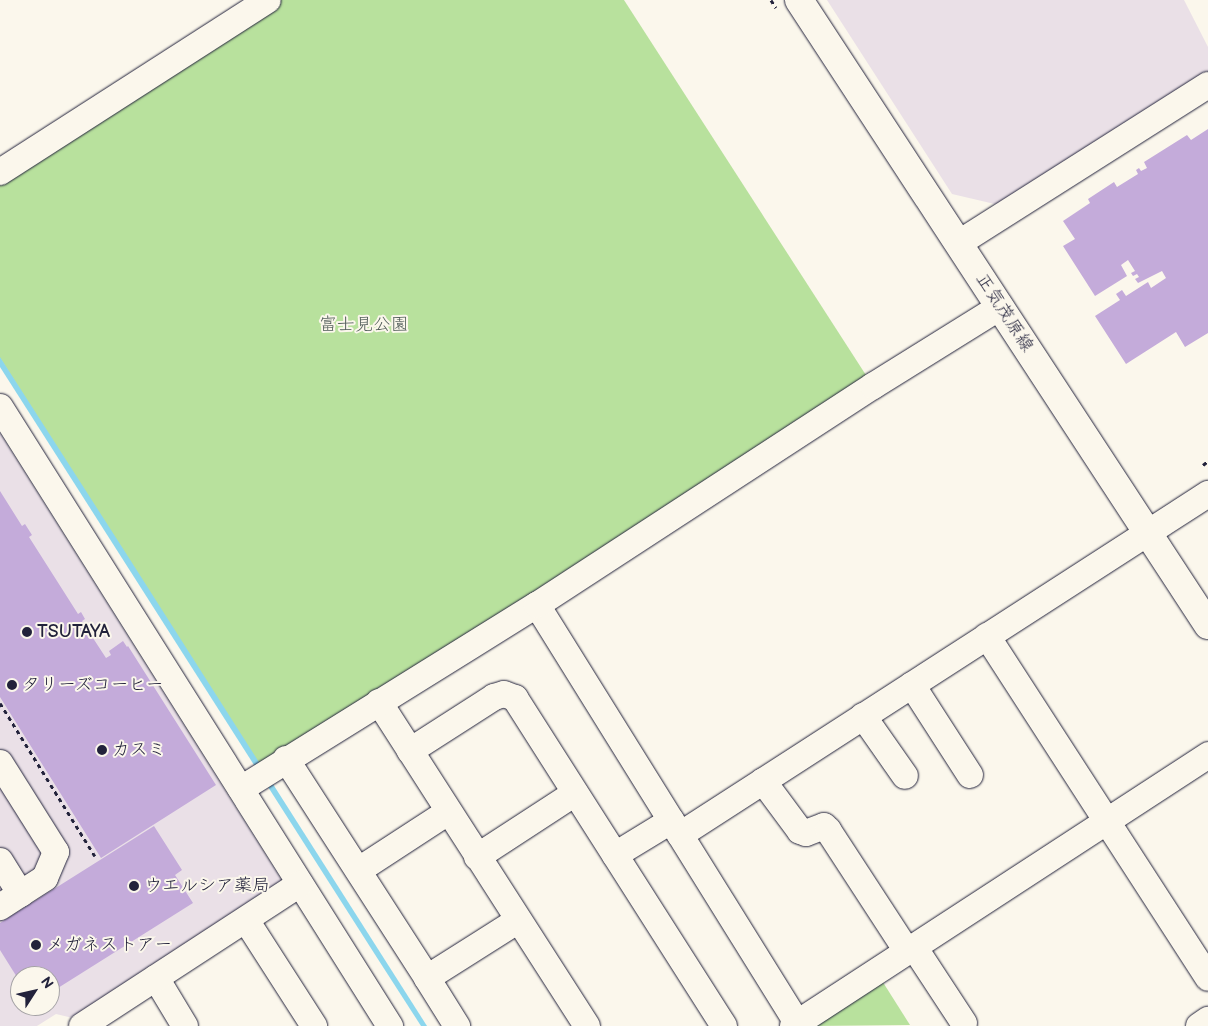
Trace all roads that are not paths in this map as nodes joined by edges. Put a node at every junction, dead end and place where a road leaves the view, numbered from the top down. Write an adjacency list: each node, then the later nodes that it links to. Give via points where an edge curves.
1 (268, 0): 4 (street)
2 (799, 0): 5 (main road, 正気茂原線)
3 (1208, 85): 5 (street)
4 (0, 172)
5 (959, 243): 6 (main road, 正気茂原線)
6 (1000, 307): 9 (main road, 正気茂原線); 10 (street)
7 (0, 408): 23 (street)
8 (1208, 494): 9 (street)
9 (1147, 532): 11 (main road, 正気茂原線); 12 (street)
10 (537, 605): 14 (street); 27 (street)
11 (1208, 626)
12 (986, 636): 13 (street); 26 (street)
13 (912, 685): 15 (street); 20 (street)
14 (379, 702): 16 (street); 18 (street)
15 (863, 716): 21 (street); 22 (street)
16 (410, 751): 24 (street, via 494,697 504,694 514,698); 25 (street)
17 (1208, 754): 26 (street)
18 (286, 759): 23 (street); 31 (street)
19 (0, 763): 33 (street, via 56,852 45,878)
20 (970, 775)
21 (905, 776)
22 (763, 781): 27 (street); 36 (street, via 800,831 806,833 824,826 828,830)
23 (240, 789): 32 (street)
24 (575, 793): 28 (street); 29 (street)
25 (448, 812): 29 (street); 31 (street)
26 (1106, 821): 36 (street); 39 (street)
27 (675, 828): 28 (street); 42 (street)
28 (615, 855): 49 (street)
29 (477, 857): 35 (street)
30 (0, 861): 33 (street)
31 (359, 870): 38 (street)
32 (300, 884): 34 (street); 46 (street)
33 (10, 900)
34 (246, 920): 37 (street); 45 (street)
35 (518, 921): 38 (street); 48 (street)
36 (911, 949): 41 (street); 42 (street)
37 (156, 978): 43 (street); 44 (street)
38 (427, 978): 47 (street)
39 (1208, 978)
40 (1208, 1020): 50 (street)
41 (964, 1023)
42 (796, 1025)
43 (82, 1026)
44 (186, 1026)
45 (314, 1026)
46 (390, 1026)
47 (457, 1026)
48 (587, 1026)
49 (724, 1026)
50 (1198, 1026)

